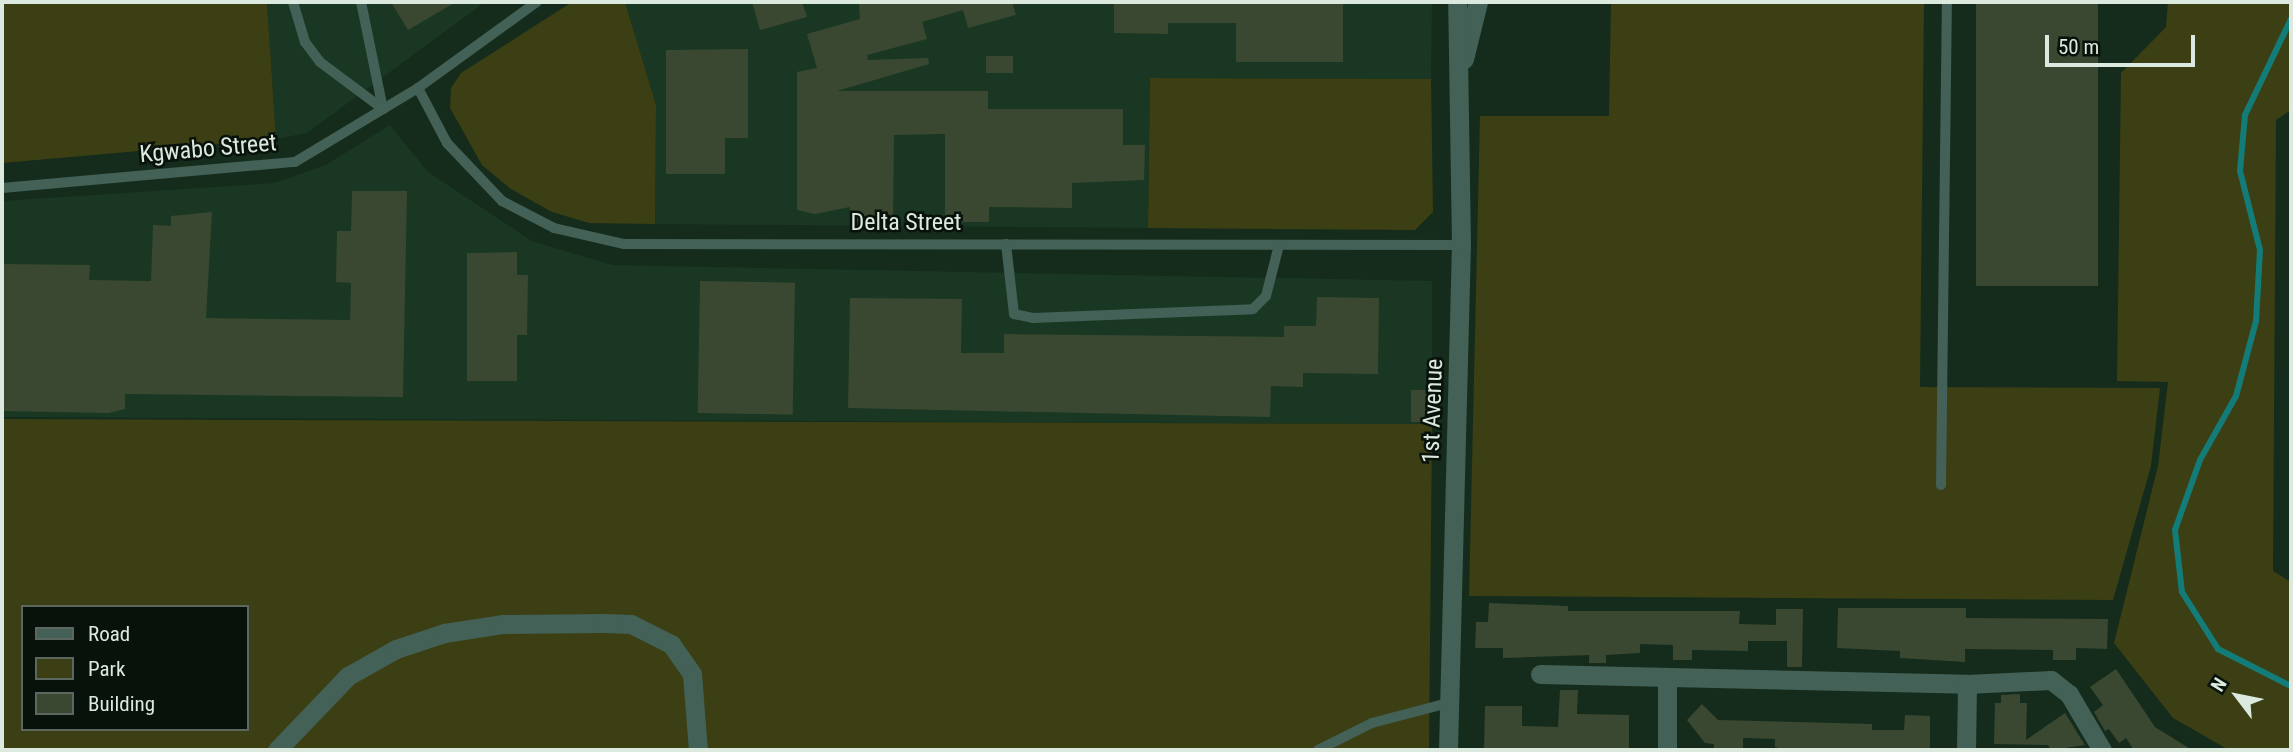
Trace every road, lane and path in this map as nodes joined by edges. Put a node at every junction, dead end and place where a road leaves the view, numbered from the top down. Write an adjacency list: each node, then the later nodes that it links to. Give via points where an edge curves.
1 (293, 2): 9 (lane, via 305,42 320,62)
2 (361, 2): 9 (lane)
3 (537, 2): 8 (lane, Kgwabo Street)
4 (1457, 2): 7 (street, 1st Avenue)
5 (1478, 2): 7 (street, 1st Avenue)
6 (1947, 2): 14 (lane)
7 (1460, 73): 13 (street, 1st Avenue)
8 (418, 88): 9 (lane, Kgwabo Street); 11 (lane, Delta Street, via 447,143 502,201 554,228 587,237 624,244)
9 (383, 109): 10 (lane, Kgwabo Street, via 295,162)
10 (2, 188)
11 (1006, 244): 12 (lane, Delta Street); 12 (lane, via 1014,314 1032,318 1253,309 1266,296)
12 (1279, 245): 13 (lane, Delta Street)
13 (1461, 245): 18 (street, 1st Avenue)
14 (1941, 485)
15 (1540, 674): 16 (street)
16 (1667, 678): 17 (street); 23 (street)
17 (1967, 684): 24 (street); 25 (street, via 2051,680 2062,685)
18 (1448, 703): 21 (lane, via 1372,723); 22 (street, 1st Avenue)
19 (277, 750): 20 (street, via 348,676 396,649 444,633 503,624 605,623 631,624 671,644 692,674)
20 (698, 750)
21 (1318, 750)
22 (1448, 750)
23 (1667, 750)
24 (1966, 750)
25 (2102, 750)

